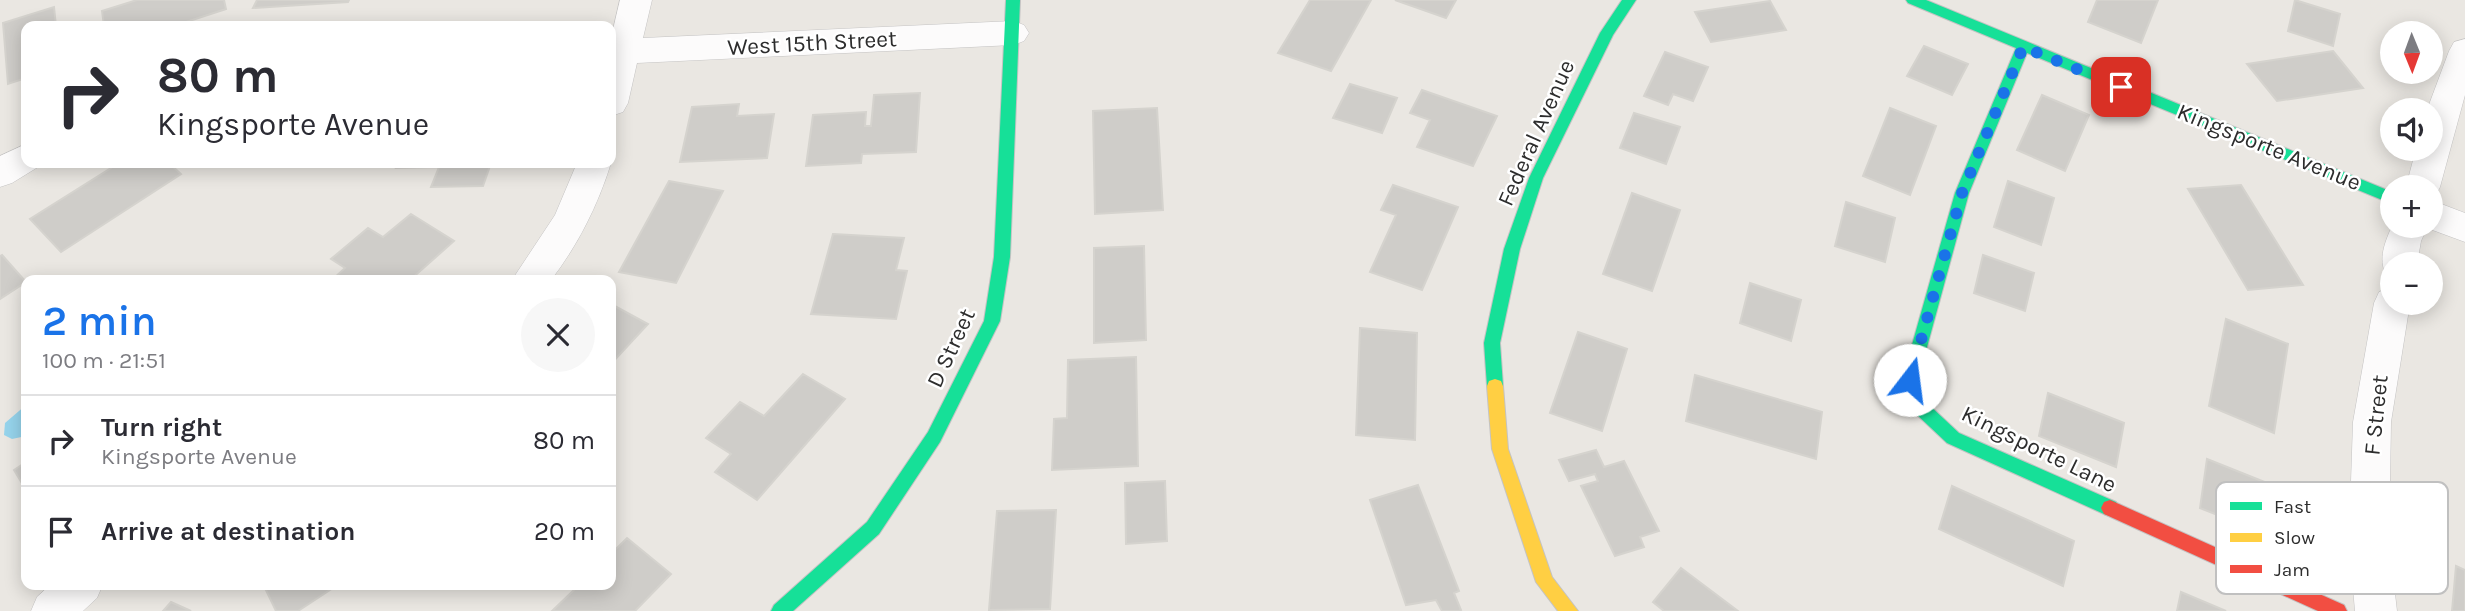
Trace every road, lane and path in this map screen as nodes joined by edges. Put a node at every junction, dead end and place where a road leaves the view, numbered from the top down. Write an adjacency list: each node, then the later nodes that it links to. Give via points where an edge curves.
1 (636, 0): 8 (street)
2 (1013, 0): 5 (street, D Street)
3 (1629, 0): 24 (street, Federal Avenue, via 1607,33 1536,178 1512,249 1492,343 1500,449 1545,582)
4 (1913, 0): 6 (street, Kingsporte Avenue)
5 (1013, 33): 8 (street, West 15th Street); 23 (street, D Street, via 1002,257 992,321 934,438 873,528)
6 (2023, 47): 13 (street, Kingsporte Avenue); 19 (street, Kingsporte Lane, via 1962,193 1910,380 1920,407 1953,438)
7 (2465, 51): 12 (street)
8 (618, 52)
9 (21, 161): 11 (street)
10 (592, 168): 16 (street, via 585,193 553,252)
11 (0, 173)
12 (2426, 175)
13 (2380, 193)
14 (2443, 219): 15 (street)
15 (2465, 228)
16 (534, 275)
17 (2390, 315): 18 (street, F Street, via 2372,422)
18 (2370, 482)
19 (2216, 556)
20 (75, 590): 22 (street)
21 (2301, 594): 25 (street, Kingsporte Lane)
22 (52, 611)
23 (780, 611)
24 (1569, 611)
25 (2339, 611)

